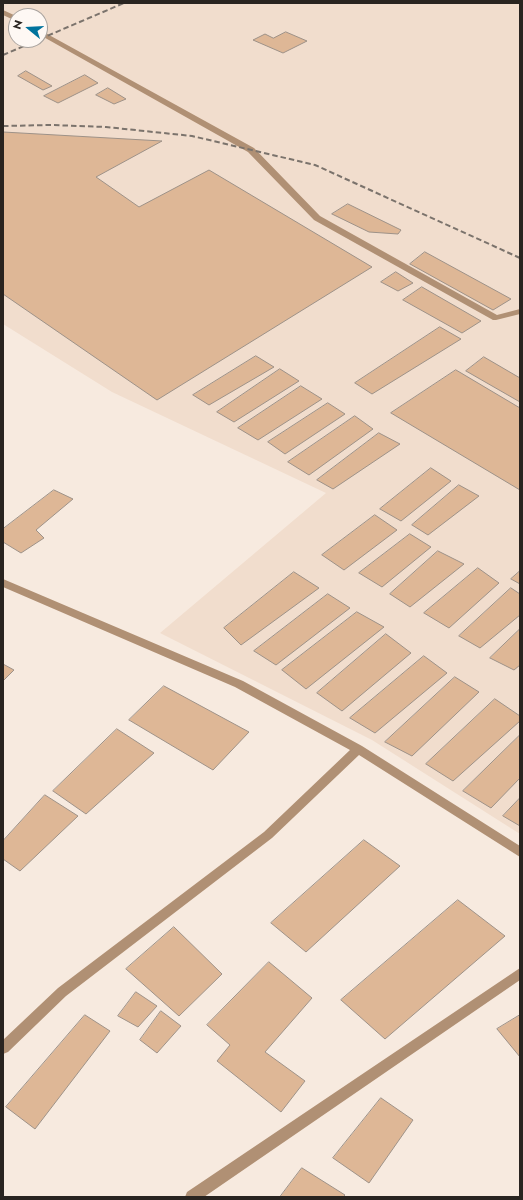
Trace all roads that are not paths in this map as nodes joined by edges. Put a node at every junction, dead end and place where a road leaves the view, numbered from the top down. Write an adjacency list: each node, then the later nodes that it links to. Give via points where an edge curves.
1 (48, 36): 2 (street, via 251,150 316,218 496,318)
2 (520, 311)
3 (3, 583): 4 (street, via 239,684)
4 (358, 749): 5 (street); 7 (street, via 268,835 62,992)
5 (520, 852)
6 (520, 973): 8 (street)
7 (3, 1048)
8 (192, 1197)

